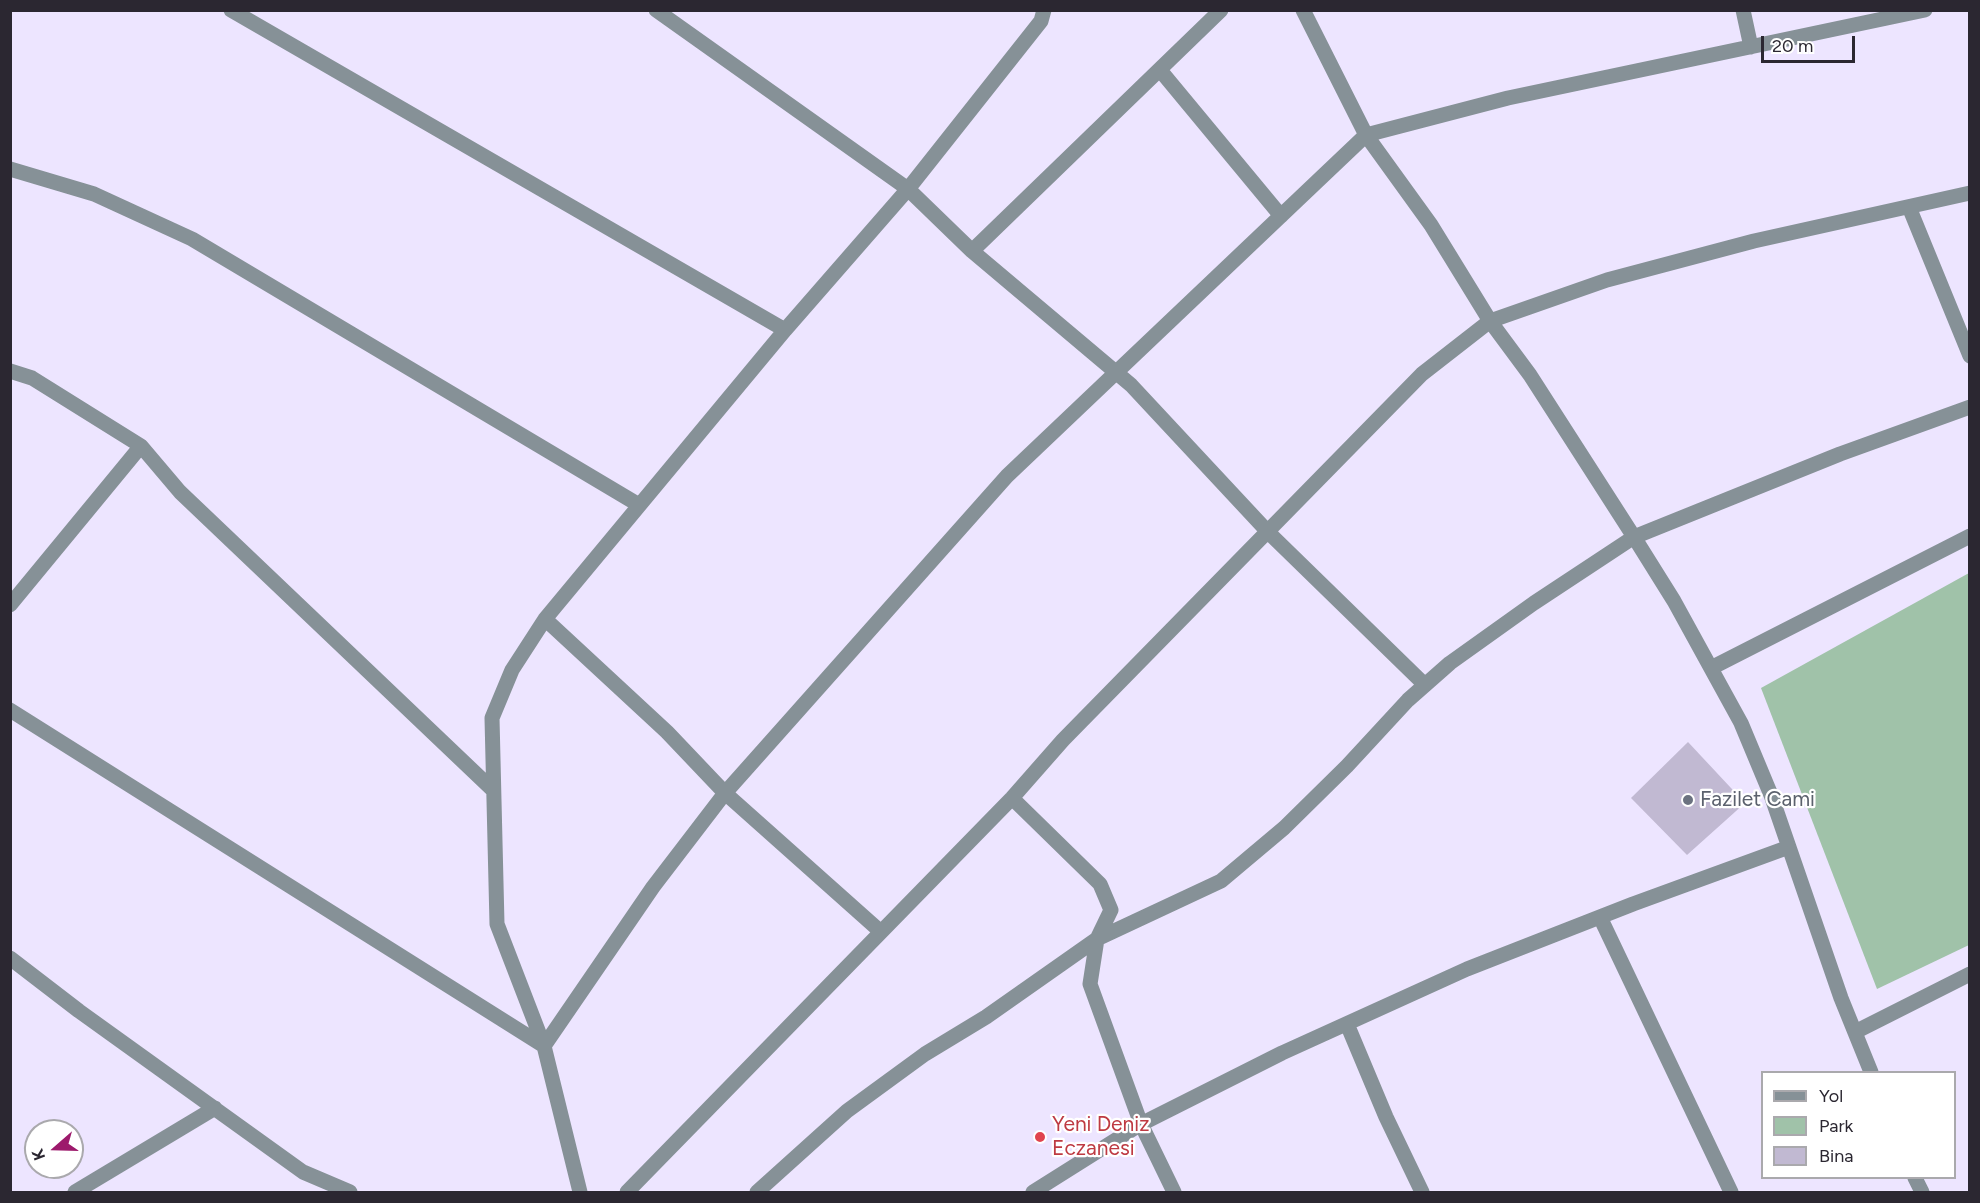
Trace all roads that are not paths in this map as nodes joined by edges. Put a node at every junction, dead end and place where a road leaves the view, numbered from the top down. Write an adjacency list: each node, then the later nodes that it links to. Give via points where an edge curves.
1 (231, 10): 18 (street)
2 (656, 10): 12 (street)
3 (1044, 10): 12 (street, via 1041,21)
4 (1221, 10): 9 (street)
5 (1303, 10): 10 (street)
6 (1743, 10): 8 (street)
7 (1925, 10): 8 (street)
8 (1750, 46): 10 (street, via 1508,98)
9 (1160, 70): 15 (street); 16 (street)
10 (1366, 135): 15 (street); 17 (street, via 1431,225)
11 (10, 169): 24 (street, via 94,194 192,239)
12 (908, 189): 16 (street); 18 (street)
13 (1970, 193): 14 (street)
14 (1909, 207): 17 (street, via 1754,241 1607,280); 19 (street)
15 (1281, 216): 21 (street)
16 (972, 251): 21 (street)
17 (1490, 321): 25 (street, via 1422,374); 27 (street, via 1530,375)
18 (785, 330): 24 (street)
19 (1970, 356)
20 (10, 371): 23 (street, via 32,378)
21 (1117, 373): 25 (street); 34 (street, via 1007,476)
22 (1970, 407): 27 (street, via 1840,454)
23 (141, 446): 28 (street); 33 (street, via 180,492)
24 (639, 505): 29 (street)
25 (1268, 532): 31 (street); 35 (street, via 1063,740)
26 (1970, 536): 30 (street)
27 (1634, 537): 30 (street); 31 (street, via 1515,616)
28 (10, 605)
29 (545, 619): 33 (street, via 512,670 492,718); 34 (street, via 667,732)
30 (1711, 668): 36 (street, via 1741,723)
31 (1425, 686): 39 (street, via 1284,828 1221,881)
32 (10, 710): 44 (street)
33 (493, 790): 44 (street, via 497,924)
34 (725, 793): 38 (street); 44 (street, via 653,887)
35 (1012, 798): 38 (street); 39 (street, via 1100,884 1111,910)
36 (1789, 847): 37 (street); 43 (street)
37 (1600, 917): 42 (street, via 1467,969); 56 (street)
38 (881, 932): 51 (street)
39 (1097, 939): 47 (street, via 1090,984); 52 (street, via 847,1111)
40 (10, 958): 46 (street)
41 (1970, 974): 43 (street)
42 (1347, 1024): 47 (street); 55 (street)
43 (1855, 1032): 45 (street)
44 (544, 1046): 50 (street)
45 (1871, 1071)
46 (215, 1108): 48 (street); 49 (street, via 303,1172)
47 (1141, 1124): 53 (street); 54 (street)
48 (75, 1192)
49 (350, 1192)
50 (580, 1192)
51 (627, 1192)
52 (757, 1192)
53 (1033, 1192)
54 (1174, 1192)
55 (1422, 1192)
56 (1731, 1192)

